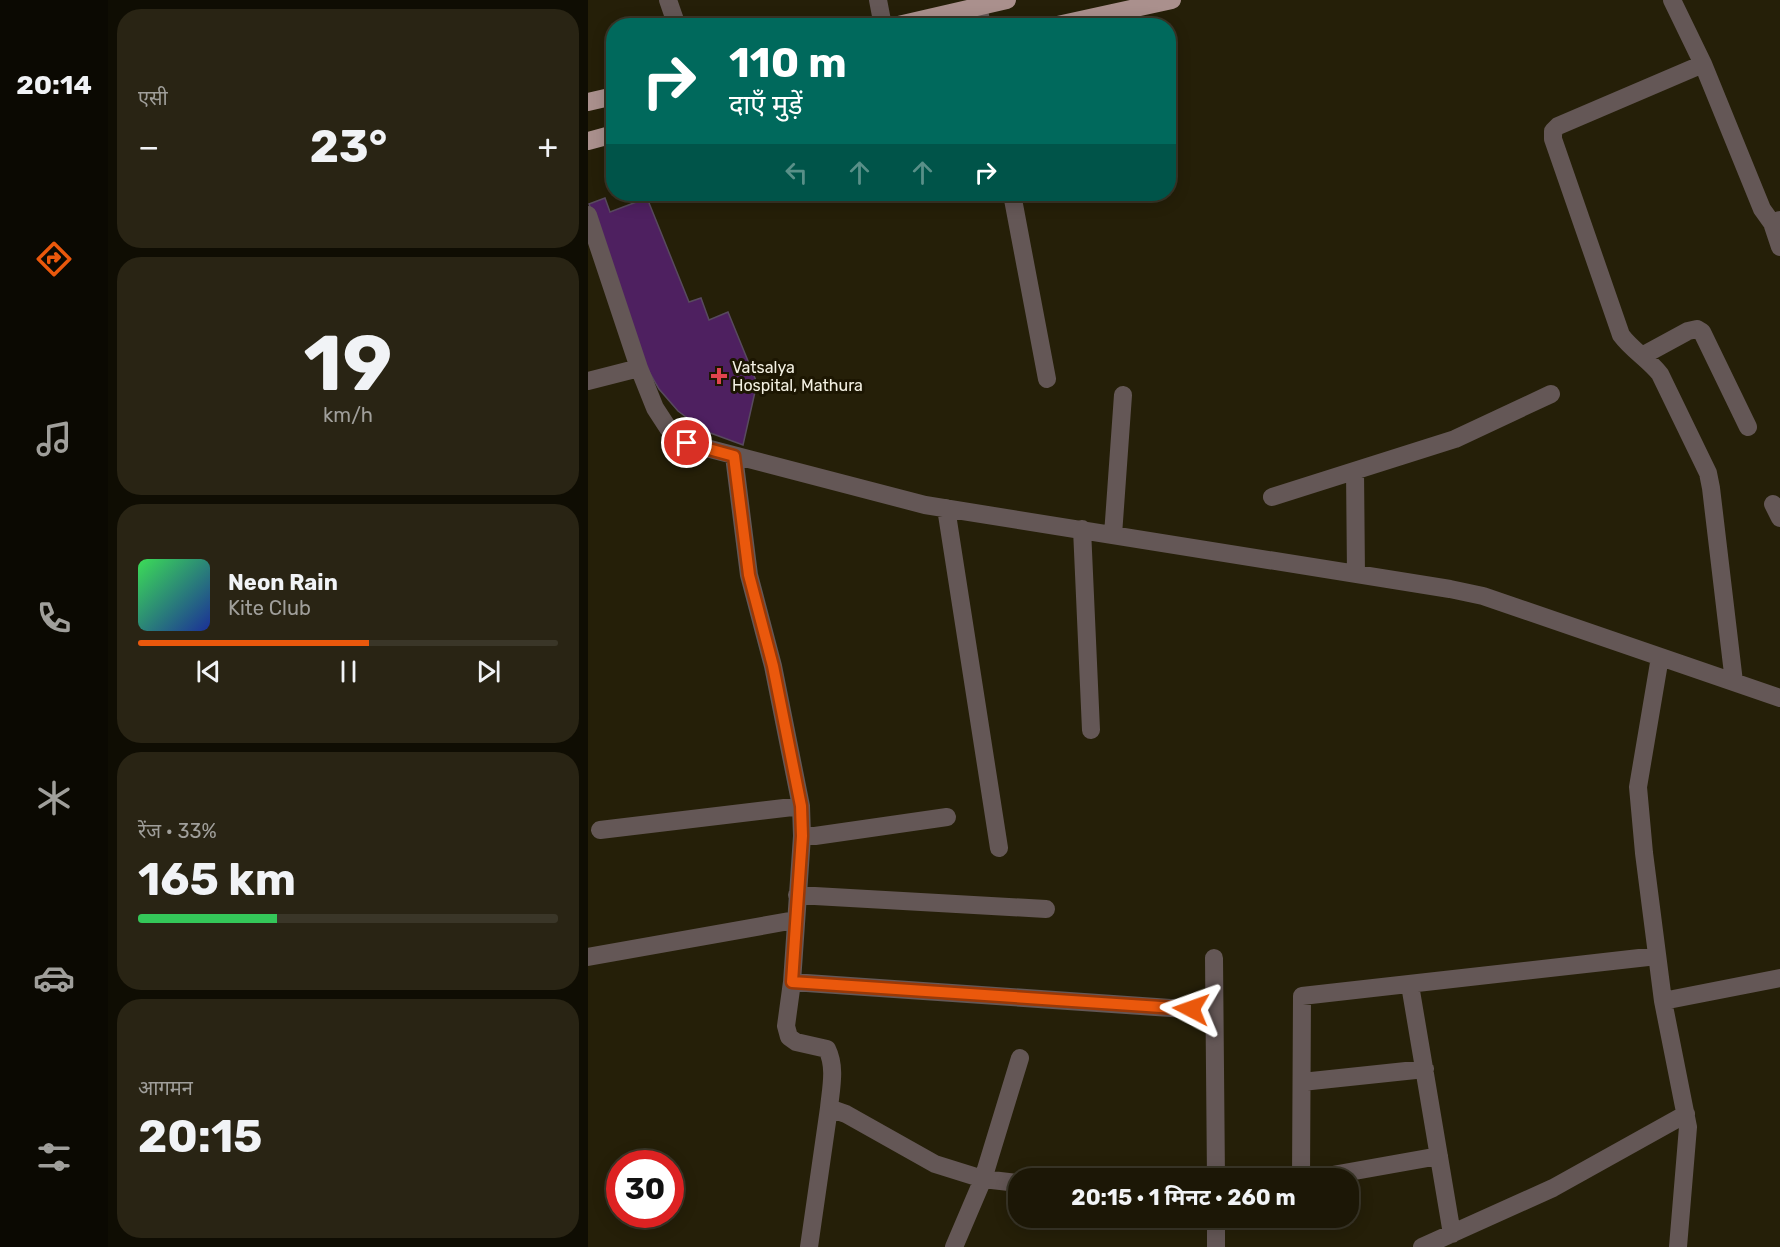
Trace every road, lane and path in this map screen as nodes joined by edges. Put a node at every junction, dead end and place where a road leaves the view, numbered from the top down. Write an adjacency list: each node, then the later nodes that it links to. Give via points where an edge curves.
1 (668, 0): 7 (street)
2 (878, 0): 8 (street)
3 (1007, 0): 6 (main road)
4 (1172, 0): 11 (main road)
5 (1672, 0): 12 (street)
6 (978, 3): 9 (main road); 10 (street)
7 (674, 18)
8 (881, 18)
9 (923, 18)
10 (981, 18)
11 (1090, 18)
12 (1703, 64): 19 (street, via 1762,209); 21 (street, via 1553,131 1621,335)
13 (606, 98): 14 (main road)
14 (588, 102)
15 (606, 136): 16 (main road)
16 (588, 141)
17 (1013, 201): 23 (street)
18 (588, 215): 22 (street)
19 (1776, 222): 20 (street)
20 (1780, 247)
21 (1642, 356): 27 (street, via 1688,331 1702,332); 36 (street, via 1665,383 1708,473)
22 (639, 368): 24 (street); 28 (street, via 655,408 668,428 687,443)
23 (1047, 379)
24 (588, 381)
25 (1551, 394): 29 (street, via 1455,439)
26 (1123, 395): 33 (street)
27 (1748, 427)
28 (734, 456): 31 (street); 39 (street, via 749,575 773,666)
29 (1355, 471): 30 (street); 34 (street)
30 (1272, 496)
31 (946, 508): 32 (street); 43 (street)
32 (1082, 529): 33 (street); 38 (street)
33 (1113, 535): 34 (street)
34 (1356, 574): 35 (street, via 1483,596)
35 (1660, 657): 36 (street); 47 (street, via 1638,788)
36 (1734, 682): 37 (street)
37 (1780, 698)
38 (1091, 730)
39 (801, 806): 41 (street); 42 (street)
40 (947, 817): 42 (street)
41 (600, 830)
42 (802, 836): 44 (street)
43 (999, 848)
44 (797, 895): 45 (street); 46 (street)
45 (1046, 909)
46 (795, 920): 48 (street); 51 (street)
47 (1657, 956): 52 (street); 53 (street)
48 (588, 957)
49 (1214, 958): 54 (street)
50 (1780, 978): 53 (street)
51 (792, 982): 54 (street); 58 (street, via 786,1026 789,1037 827,1049 832,1069)
52 (1410, 984): 56 (street); 57 (street, via 1302,996)
53 (1663, 1001): 59 (street)
54 (1215, 1011): 61 (street)
55 (1020, 1058): 64 (street)
56 (1425, 1069): 57 (street); 60 (street)
57 (1302, 1082): 62 (street)
58 (829, 1108): 64 (street, via 935,1164); 68 (street)
59 (1686, 1114): 67 (street, via 1553,1188); 72 (street)
60 (1439, 1156): 63 (street); 67 (street)
61 (1216, 1168)
62 (1301, 1168)
63 (1359, 1170)
64 (983, 1179): 65 (street); 69 (street)
65 (1008, 1183)
66 (1216, 1228): 70 (street)
67 (1452, 1234): 71 (street)
68 (809, 1247)
69 (954, 1247)
70 (1216, 1247)
71 (1422, 1247)
72 (1678, 1247)

